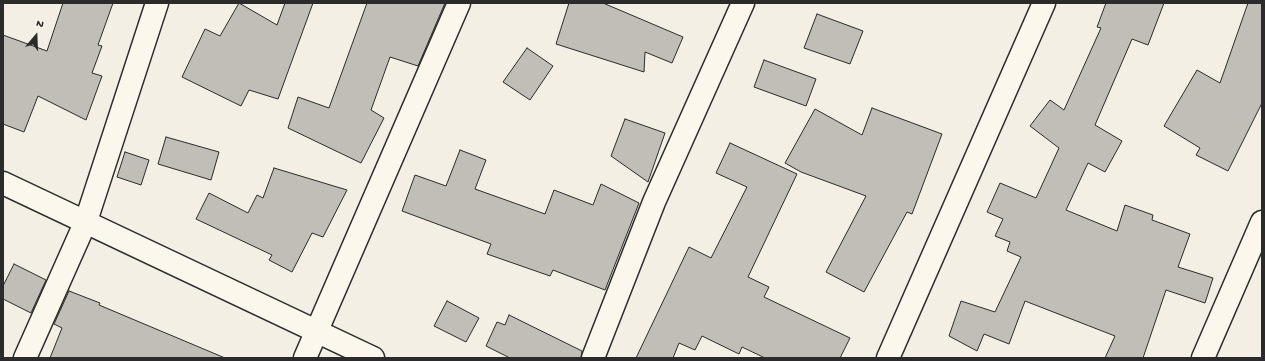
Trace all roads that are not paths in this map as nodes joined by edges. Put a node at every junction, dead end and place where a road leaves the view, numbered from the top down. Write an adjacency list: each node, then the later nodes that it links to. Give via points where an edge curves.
1 (157, 3): 6 (street)
2 (459, 3): 8 (street)
3 (743, 3): 12 (street, via 654,202)
4 (1044, 3): 13 (street)
5 (3, 183): 6 (street)
6 (86, 222): 8 (street); 9 (street)
7 (1262, 222): 14 (street)
8 (316, 331): 10 (street); 11 (street)
9 (25, 358)
10 (305, 358)
11 (373, 358)
12 (593, 358)
13 (888, 358)
14 (1204, 358)

